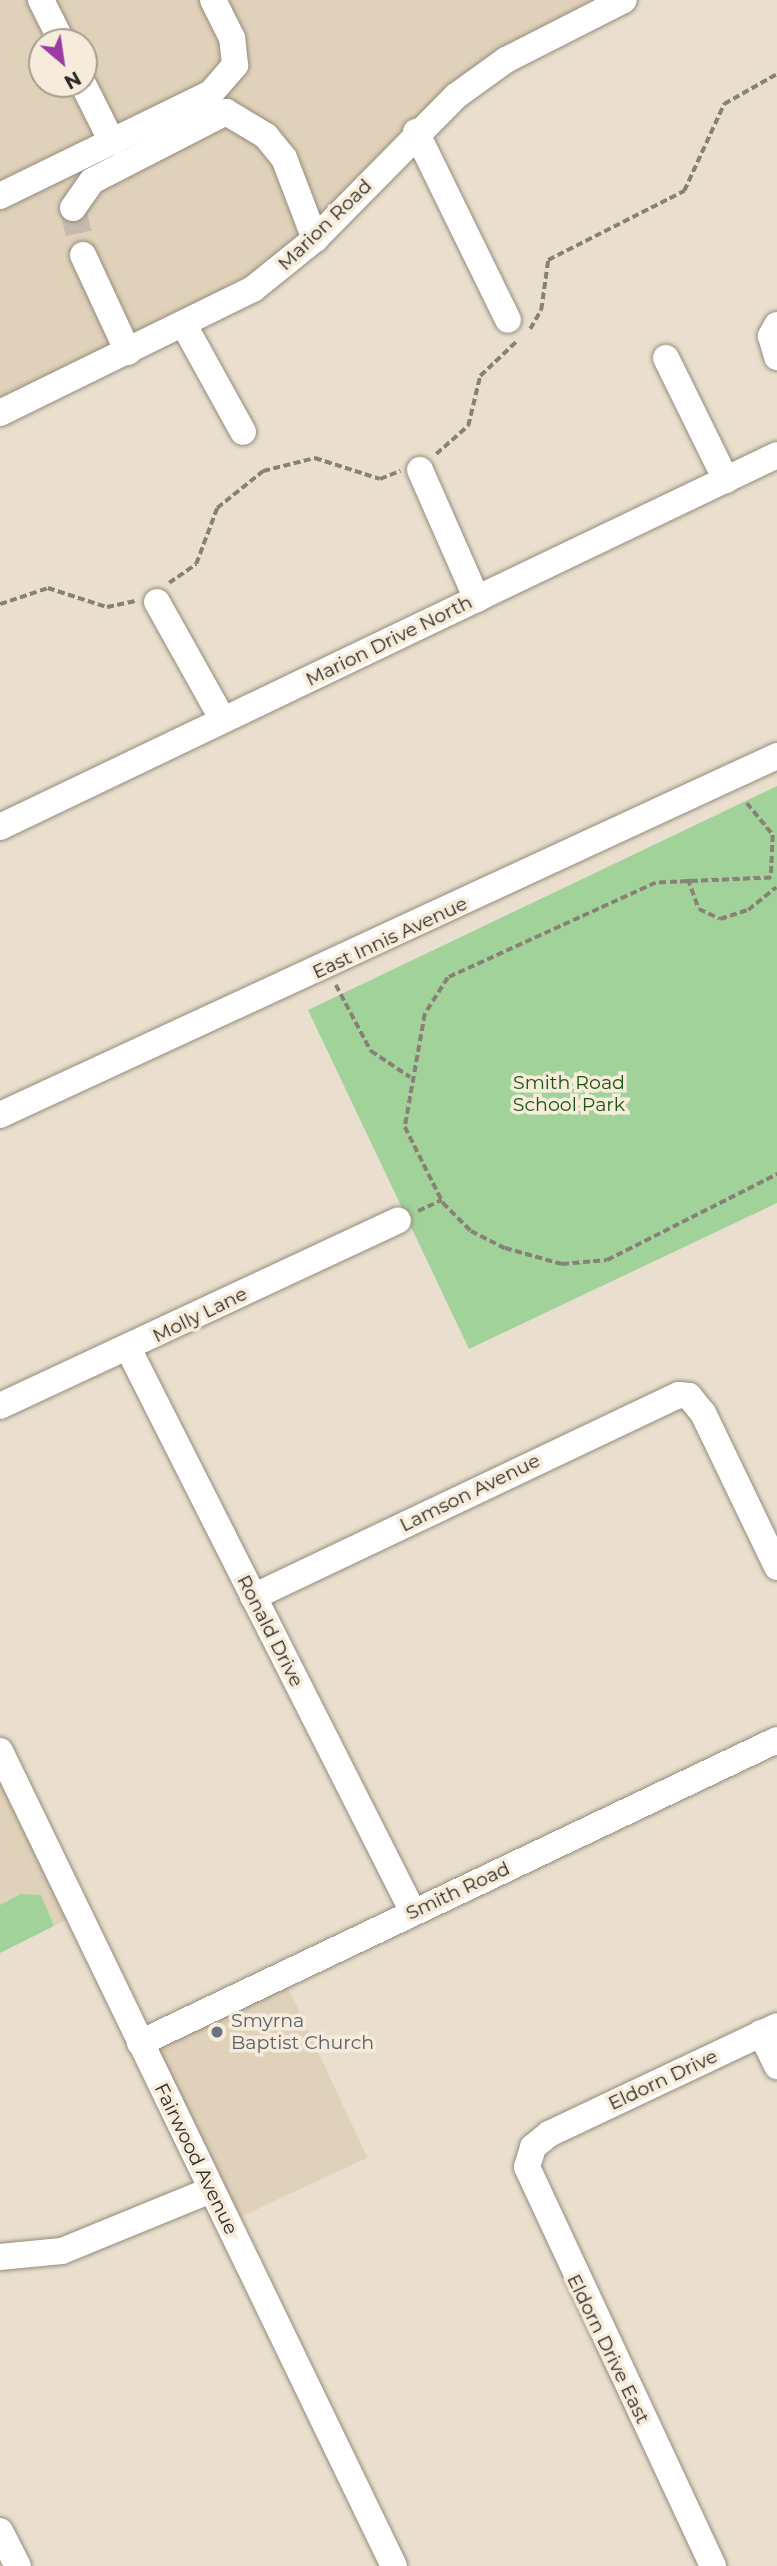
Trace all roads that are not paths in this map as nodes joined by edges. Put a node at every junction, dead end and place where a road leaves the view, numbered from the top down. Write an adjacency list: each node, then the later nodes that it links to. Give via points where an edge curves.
1 (41, 0): 4 (street)
2 (213, 0): 7 (street, via 232,38 235,65 211,93)
3 (624, 0): 6 (street, Marion Road, via 506,60)
4 (55, 28)
5 (90, 98): 7 (street)
6 (416, 132): 10 (street, Marion Road); 12 (street)
7 (112, 142): 8 (street)
8 (0, 196)
9 (73, 208): 10 (street, via 92,181 226,111 266,136 284,159)
10 (315, 239): 14 (street, Marion Road, via 253,289)
11 (83, 255): 15 (street)
12 (508, 320)
13 (777, 325): 16 (street, via 771,336)
14 (184, 326): 15 (street, Marion Road); 19 (street)
15 (128, 352): 18 (street, Marion Road)
16 (777, 357)
17 (666, 358): 22 (street)
18 (0, 413)
19 (243, 432)
20 (777, 455): 22 (street, Marion Drive North)
21 (418, 466): 24 (street)
22 (726, 480): 24 (street, Marion Drive North)
23 (153, 595): 25 (street)
24 (477, 598): 25 (street, Marion Drive North)
25 (223, 720): 27 (street, Marion Drive North)
26 (777, 756): 28 (street, East Innis Avenue)
27 (0, 827)
28 (0, 1115)
29 (398, 1220): 30 (street, Molly Lane)
30 (129, 1349): 31 (street, Molly Lane); 33 (street, Ronald Drive)
31 (0, 1406)
32 (777, 1567): 33 (street, Lamson Avenue, via 689,1396 668,1398)
33 (253, 1597): 37 (street, Ronald Drive)
34 (777, 1740): 37 (street, Smith Road)
35 (0, 1752): 36 (street, Fairwood Avenue)
36 (6, 1779): 39 (street, Fairwood Avenue)
37 (413, 1912): 39 (street, Smith Road)
38 (769, 2029): 40 (street); 41 (street, Eldorn Drive)
39 (140, 2043): 42 (street, Fairwood Avenue)
40 (777, 2066)
41 (549, 2134): 47 (street, Eldorn Drive East, via 533,2147 527,2167 531,2187)
42 (211, 2190): 43 (street, via 73,2248); 46 (street, Fairwood Avenue)
43 (0, 2257)
44 (0, 2531): 45 (street)
45 (18, 2566)
46 (394, 2566)
47 (713, 2566)

